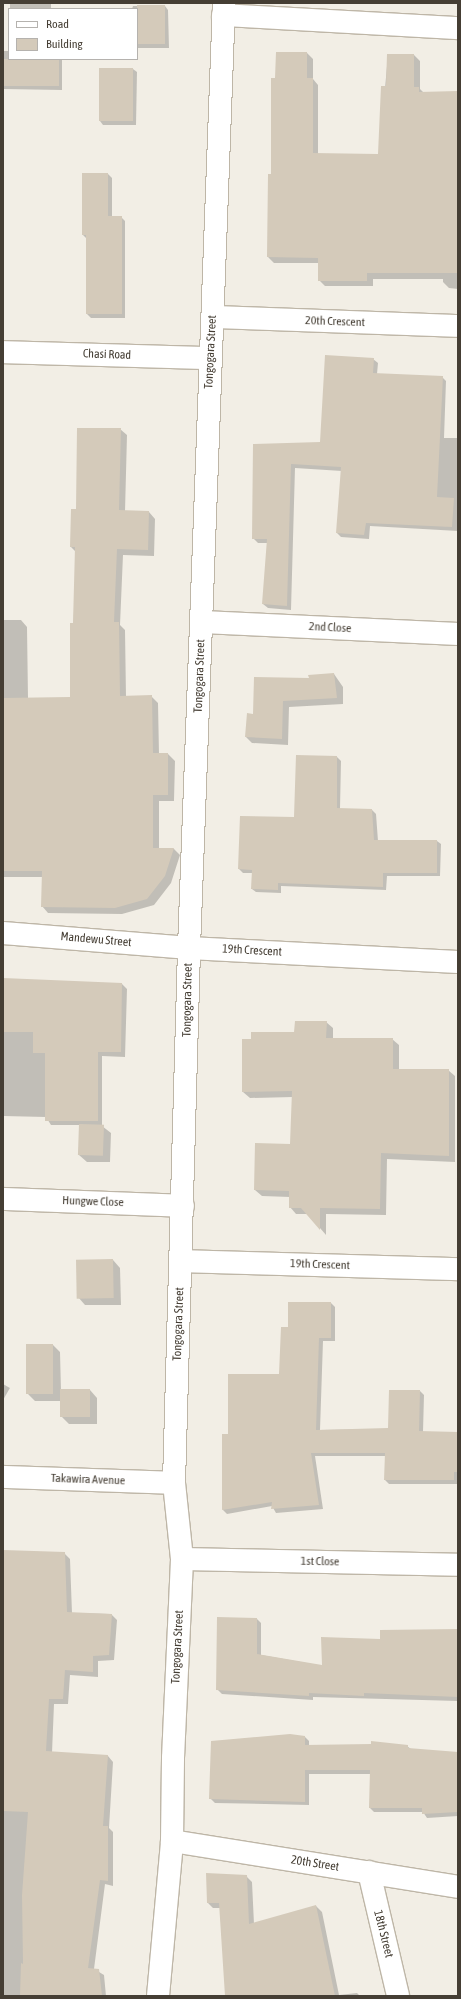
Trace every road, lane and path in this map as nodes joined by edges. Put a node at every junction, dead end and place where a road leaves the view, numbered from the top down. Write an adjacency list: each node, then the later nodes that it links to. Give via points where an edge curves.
1 (223, 9): 2 (street); 3 (street, Tongogara Street)
2 (458, 28)
3 (213, 317): 4 (street, 20th Crescent); 6 (street, Tongogara Street)
4 (458, 326)
5 (3, 352): 6 (street, Chasi Road)
6 (210, 358): 7 (street, Tongogara Street)
7 (203, 622): 8 (street, 2nd Close); 10 (street, Tongogara Street)
8 (458, 634)
9 (3, 933): 10 (street, Mandewu Street)
10 (189, 948): 11 (street, 19th Crescent); 13 (street, Tongogara Street)
11 (458, 962)
12 (3, 1198): 13 (street, Hungwe Close)
13 (183, 1206): 14 (street, Tongogara Street)
14 (181, 1261): 15 (street, 19th Crescent); 17 (street, Tongogara Street)
15 (458, 1269)
16 (3, 1477): 17 (street, Takawira Avenue)
17 (174, 1483): 18 (street, Tongogara Street)
18 (182, 1559): 19 (street, 1st Close); 20 (street, Tongogara Street)
19 (458, 1565)
20 (172, 1842): 21 (street, 20th Street); 23 (street, Tongogara Street)
21 (368, 1872): 22 (street, 20th Street); 24 (street, 18th Street)
22 (458, 1886)
23 (158, 1996)
24 (398, 1996)

